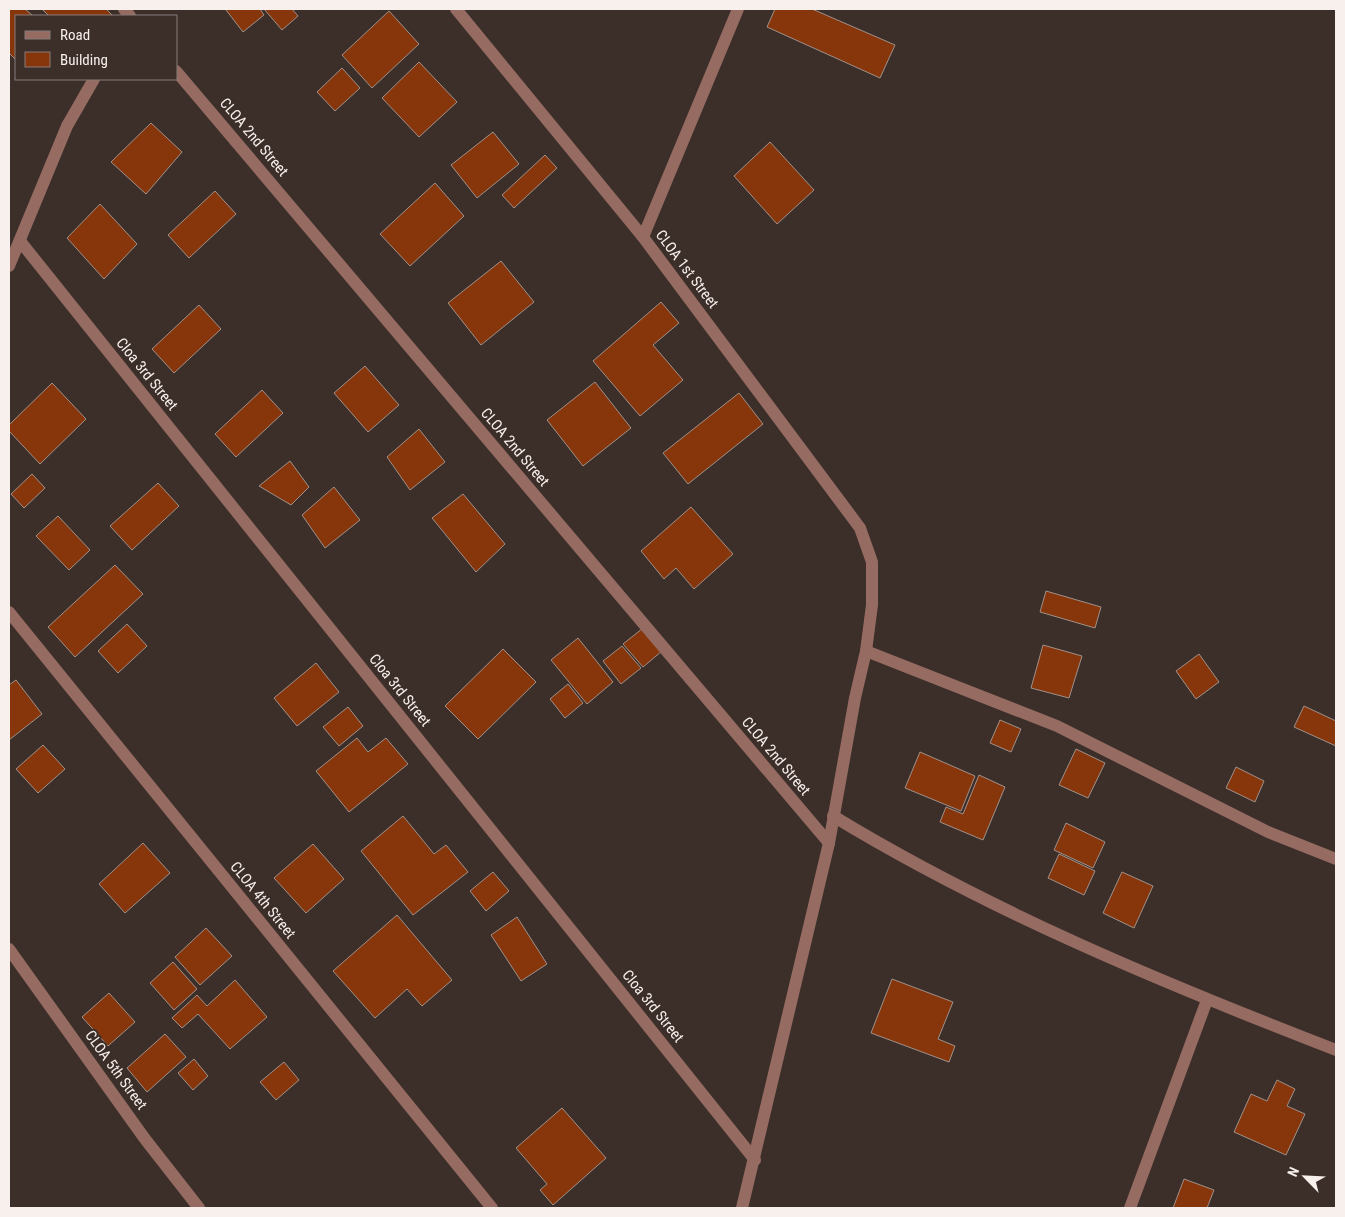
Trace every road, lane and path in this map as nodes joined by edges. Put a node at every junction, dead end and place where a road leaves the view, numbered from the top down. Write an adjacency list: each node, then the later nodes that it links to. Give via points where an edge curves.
1 (456, 9): 5 (street, CLOA 1st Street)
2 (738, 9): 5 (street)
3 (178, 73): 11 (street, CLOA 2nd Street)
4 (93, 80): 6 (street, via 67,126)
5 (643, 237): 9 (street, CLOA 1st Street, via 860,528 872,562 872,605)
6 (20, 241): 7 (street); 16 (street, Cloa 3rd Street)
7 (9, 266)
8 (9, 612): 18 (street, CLOA 4th Street)
9 (866, 651): 10 (street, CLOA 1st Street); 12 (street, via 1057,726 1268,832)
10 (833, 816): 11 (street, CLOA 1st Street); 14 (street, via 886,848 1024,919)
11 (829, 843): 16 (street, CLOA 1st Street)
12 (1336, 859)
13 (9, 950): 17 (street, CLOA 5th Street, via 145,1139)
14 (1207, 1000): 15 (street); 20 (street)
15 (1336, 1050)
16 (755, 1160): 19 (street, CLOA 1st Street)
17 (199, 1208)
18 (492, 1208)
19 (742, 1208)
20 (1130, 1208)

